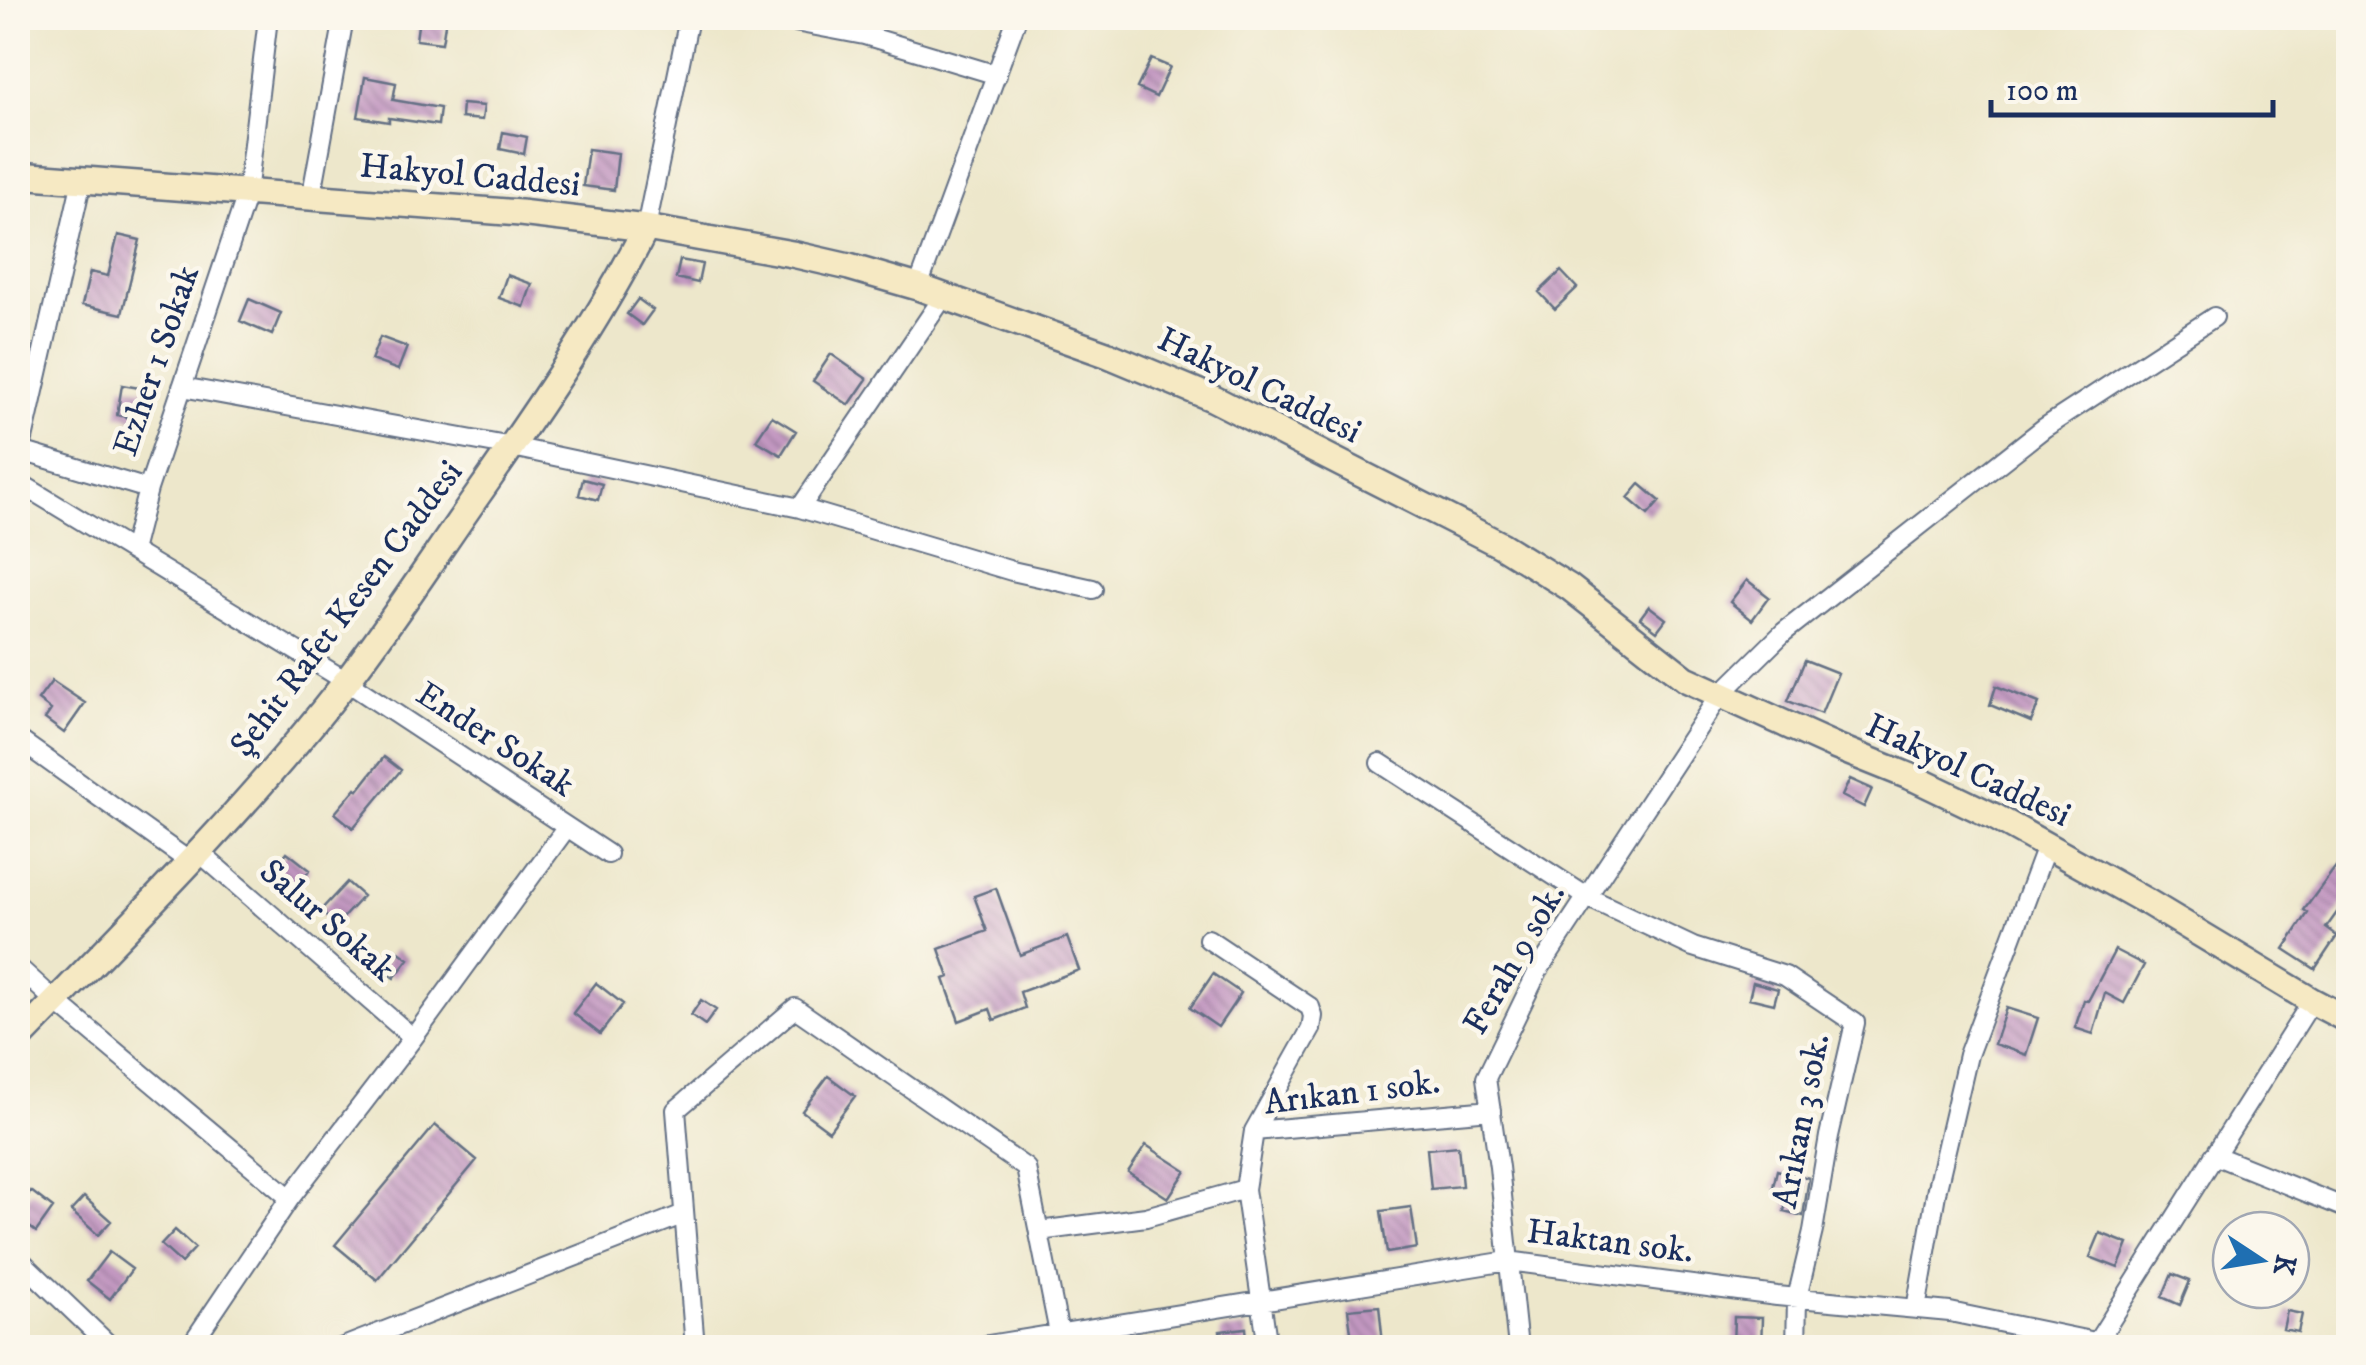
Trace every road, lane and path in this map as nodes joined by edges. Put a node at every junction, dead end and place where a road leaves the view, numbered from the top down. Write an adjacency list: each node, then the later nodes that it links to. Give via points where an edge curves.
1 (268, 18): 9 (street, Ezher 1 Sokak)
2 (344, 18): 10 (street)
3 (689, 18): 11 (street)
4 (774, 18): 6 (street, via 864,35)
5 (1017, 18): 6 (street)
6 (997, 76): 12 (street)
7 (18, 175): 8 (street, Hakyol Caddesi)
8 (82, 180): 9 (street, Hakyol Caddesi); 17 (street)
9 (247, 194): 10 (street, Hakyol Caddesi); 15 (street, Ezher 1 Sokak)
10 (311, 199): 11 (street, Hakyol Caddesi)
11 (646, 228): 12 (street, Hakyol Caddesi, via 792,254); 16 (street, Şehit Rafet Kesen Caddesi)
12 (918, 286): 13 (street, Hakyol Caddesi)
13 (944, 296): 20 (street); 24 (street, Hakyol Caddesi, via 1200,392 1500,545)
14 (2214, 316): 24 (street, Ferah 9 sok., via 2044,428 1784,632)
15 (182, 387): 16 (street); 19 (street, Ezher 1 Sokak)
16 (512, 448): 20 (street); 23 (street, Şehit Rafet Kesen Caddesi)
17 (19, 454): 19 (street)
18 (18, 482): 21 (street, Ender Sokak)
19 (148, 490): 21 (street, Ezher 1 Sokak)
20 (800, 508): 22 (street)
21 (132, 551): 23 (street, Ender Sokak)
22 (1094, 589)
23 (346, 682): 27 (street, Ender Sokak); 30 (street, Şehit Rafet Kesen Caddesi)
24 (1719, 696): 28 (street, Hakyol Caddesi, via 1916,779); 31 (street, Ferah 9 sok.)
25 (18, 738): 30 (street, Salur Sokak)
26 (1380, 763): 31 (street)
27 (567, 827): 29 (street, Ender Sokak); 37 (street)
28 (2047, 844): 34 (street, Hakyol Caddesi); 51 (street, via 1968,1055)
29 (608, 854)
30 (194, 857): 35 (street, Şehit Rafet Kesen Caddesi); 37 (street, Salur Sokak)
31 (1587, 897): 39 (street, Ferah 9 sok., via 1538,970 1486,1078); 49 (street, Arıkan 3 sok., via 1694,947 1785,976 1855,1024)
32 (1208, 939): 40 (street, via 1313,1016)
33 (18, 967): 35 (street)
34 (2312, 1001): 36 (street, Hakyol Caddesi); 41 (street)
35 (55, 1002): 38 (street, Şehit Rafet Kesen Caddesi); 43 (street)
36 (2348, 1020)
37 (412, 1038): 43 (street)
38 (18, 1040)
39 (1490, 1110): 40 (street, Arıkan 1 sok.); 48 (street, Ferah 9 sok.)
40 (1254, 1130): 42 (street, Arıkan 1 sok.)
41 (2214, 1155): 44 (street); 53 (street)
42 (1245, 1190): 46 (street, via 1146,1217); 50 (street, Arıkan 1 sok.)
43 (290, 1198): 55 (street)
44 (2348, 1209)
45 (684, 1214): 46 (street, via 676,1110 795,1008 1026,1168); 56 (street); 57 (street)
46 (1039, 1231): 52 (street)
47 (18, 1258): 54 (street)
48 (1508, 1260): 49 (street, Haktan sok.); 50 (street, Haktan sok.); 60 (street, Ferah 9 sok.)
49 (1797, 1298): 51 (street, Haktan sok.); 61 (street, Arıkan 3 sok.)
50 (1260, 1301): 52 (street, Haktan sok.); 59 (street, Arıkan 1 sok.)
51 (1916, 1309): 53 (street, Haktan sok.)
52 (1061, 1340): 58 (street, Haktan sok.)
53 (2097, 1342): 62 (street, Haktan sok.)
54 (112, 1348)
55 (189, 1348)
56 (341, 1348)
57 (695, 1348)
58 (970, 1348)
59 (1268, 1348)
60 (1518, 1348)
61 (1796, 1348)
62 (2124, 1348)

